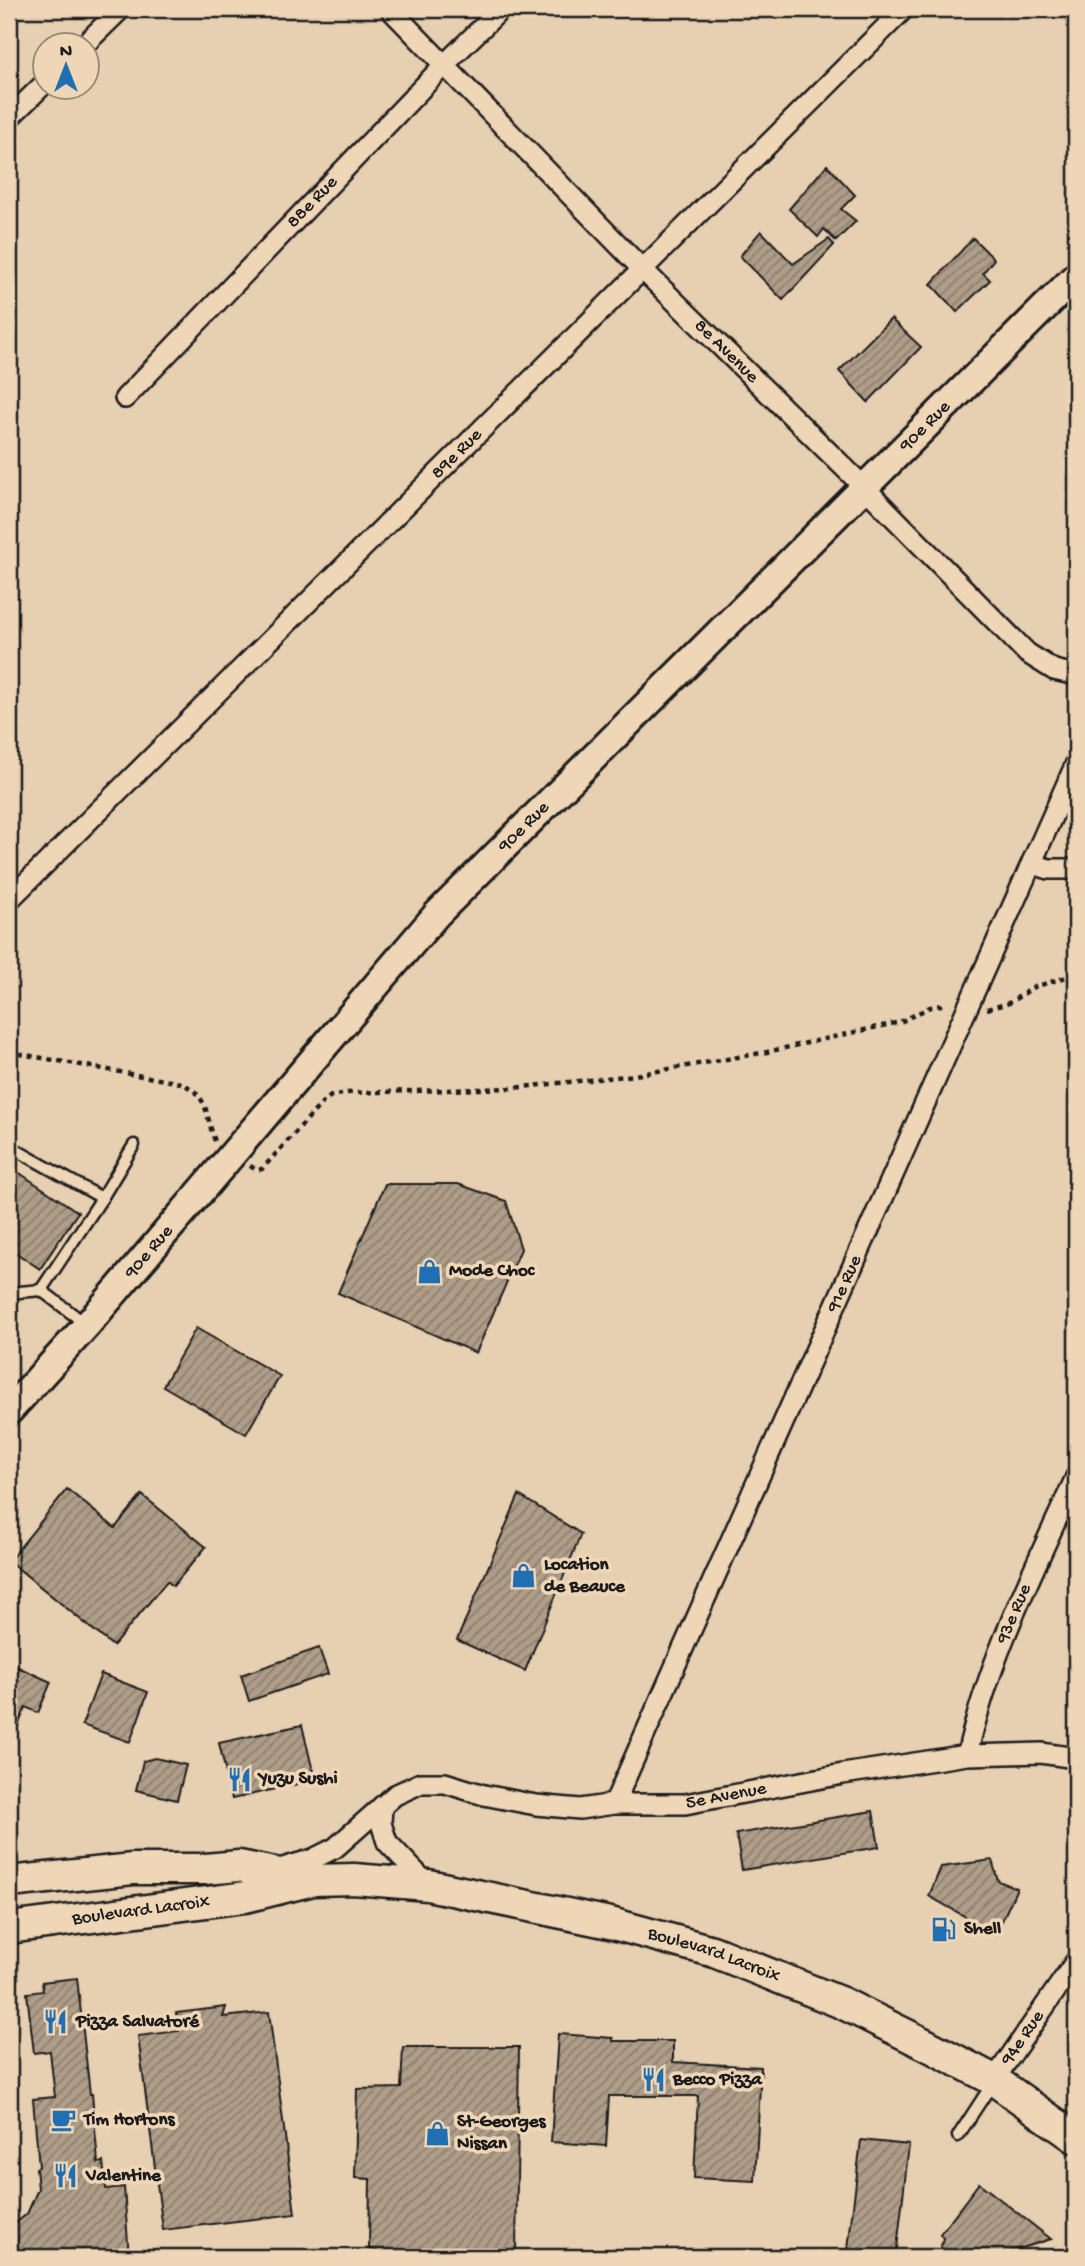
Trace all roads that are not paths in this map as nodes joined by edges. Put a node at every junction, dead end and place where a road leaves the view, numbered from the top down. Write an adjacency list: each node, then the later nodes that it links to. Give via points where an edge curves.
1 (121, 9): 5 (street)
2 (390, 9): 6 (street, 8e Avenue)
3 (501, 9): 6 (street, 88e Rue)
4 (904, 9): 9 (street, 89e Rue)
5 (97, 32)
6 (444, 65): 9 (street, 8e Avenue); 11 (street, 88e Rue)
7 (32, 96): 8 (street)
8 (9, 118)
9 (642, 270): 12 (street, 8e Avenue); 17 (street, 89e Rue)
10 (1076, 276): 12 (street, 90e Rue)
11 (125, 398)
12 (863, 486): 13 (street, 8e Avenue, via 1027,653 1054,670); 23 (street, 90e Rue, via 437,914)
13 (1076, 675)
14 (1076, 763): 15 (street, 91e Rue)
15 (1033, 864): 16 (street); 28 (street, 91e Rue)
16 (1076, 869)
17 (9, 900)
18 (134, 1145): 20 (lane)
19 (9, 1146): 20 (lane)
20 (102, 1198): 21 (lane)
21 (41, 1290): 22 (lane); 23 (lane)
22 (9, 1293)
23 (87, 1325): 24 (street, 90e Rue)
24 (9, 1411)
25 (1076, 1477): 26 (street, 93e Rue, via 999,1648)
26 (967, 1755): 27 (street, 5e Avenue, via 1041,1752); 28 (street, 5e Avenue, via 685,1804)
27 (1076, 1758)
28 (614, 1804): 29 (street, 5e Avenue, via 580,1809 536,1805 445,1783 421,1783)
29 (382, 1805): 30 (street, 5e Avenue, via 335,1848); 33 (street, via 387,1842)
30 (273, 1871): 31 (main road, Boulevard Lacroix); 32 (main road, Boulevard Lacroix, via 239,1866 133,1869)
31 (313, 1880): 33 (main road, Boulevard Lacroix); 34 (main road, Boulevard Lacroix, via 245,1897)
32 (9, 1882)
33 (428, 1885): 36 (main road, Boulevard Lacroix, via 610,1923 712,1951 842,2003)
34 (9, 1928)
35 (1076, 1961): 36 (street, 94e Rue)
36 (994, 2080): 37 (lane); 38 (main road, Boulevard Lacroix)
37 (958, 2136)
38 (1076, 2138)

